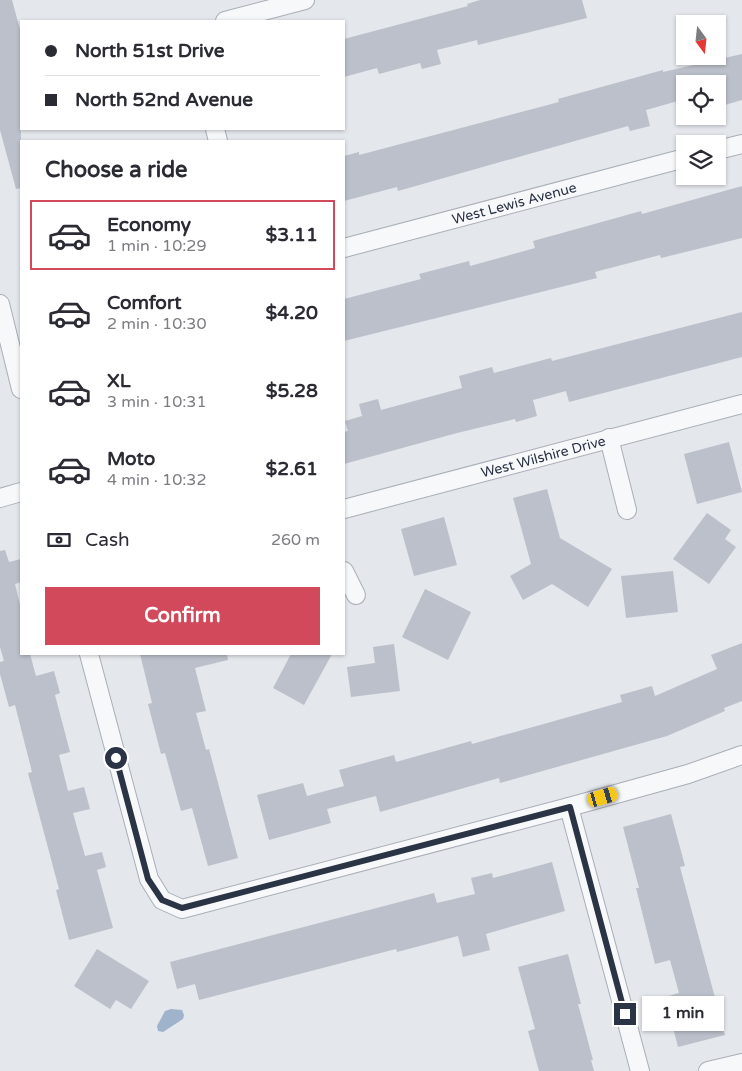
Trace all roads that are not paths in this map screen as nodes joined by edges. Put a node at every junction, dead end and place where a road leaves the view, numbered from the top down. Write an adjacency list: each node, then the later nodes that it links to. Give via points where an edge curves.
1 (305, 0): 2 (street)
2 (229, 20)
3 (742, 144): 4 (street)
4 (726, 148)
5 (676, 160): 6 (street, West Lewis Avenue)
6 (345, 248)
7 (0, 304): 8 (street)
8 (15, 336): 9 (street)
9 (20, 380)
10 (742, 404): 11 (street, West Wilshire Drive)
11 (609, 438): 14 (street, West Wilshire Drive); 15 (street)
12 (20, 492): 13 (street)
13 (0, 498)
14 (345, 509)
15 (628, 510)
16 (345, 573): 17 (street)
17 (356, 595)
18 (89, 655): 20 (street, via 148,879 162,900 182,908)
19 (742, 755): 20 (street, via 688,774)
20 (570, 807): 22 (street)
21 (742, 1063): 23 (street)
22 (640, 1071)
23 (708, 1071)

